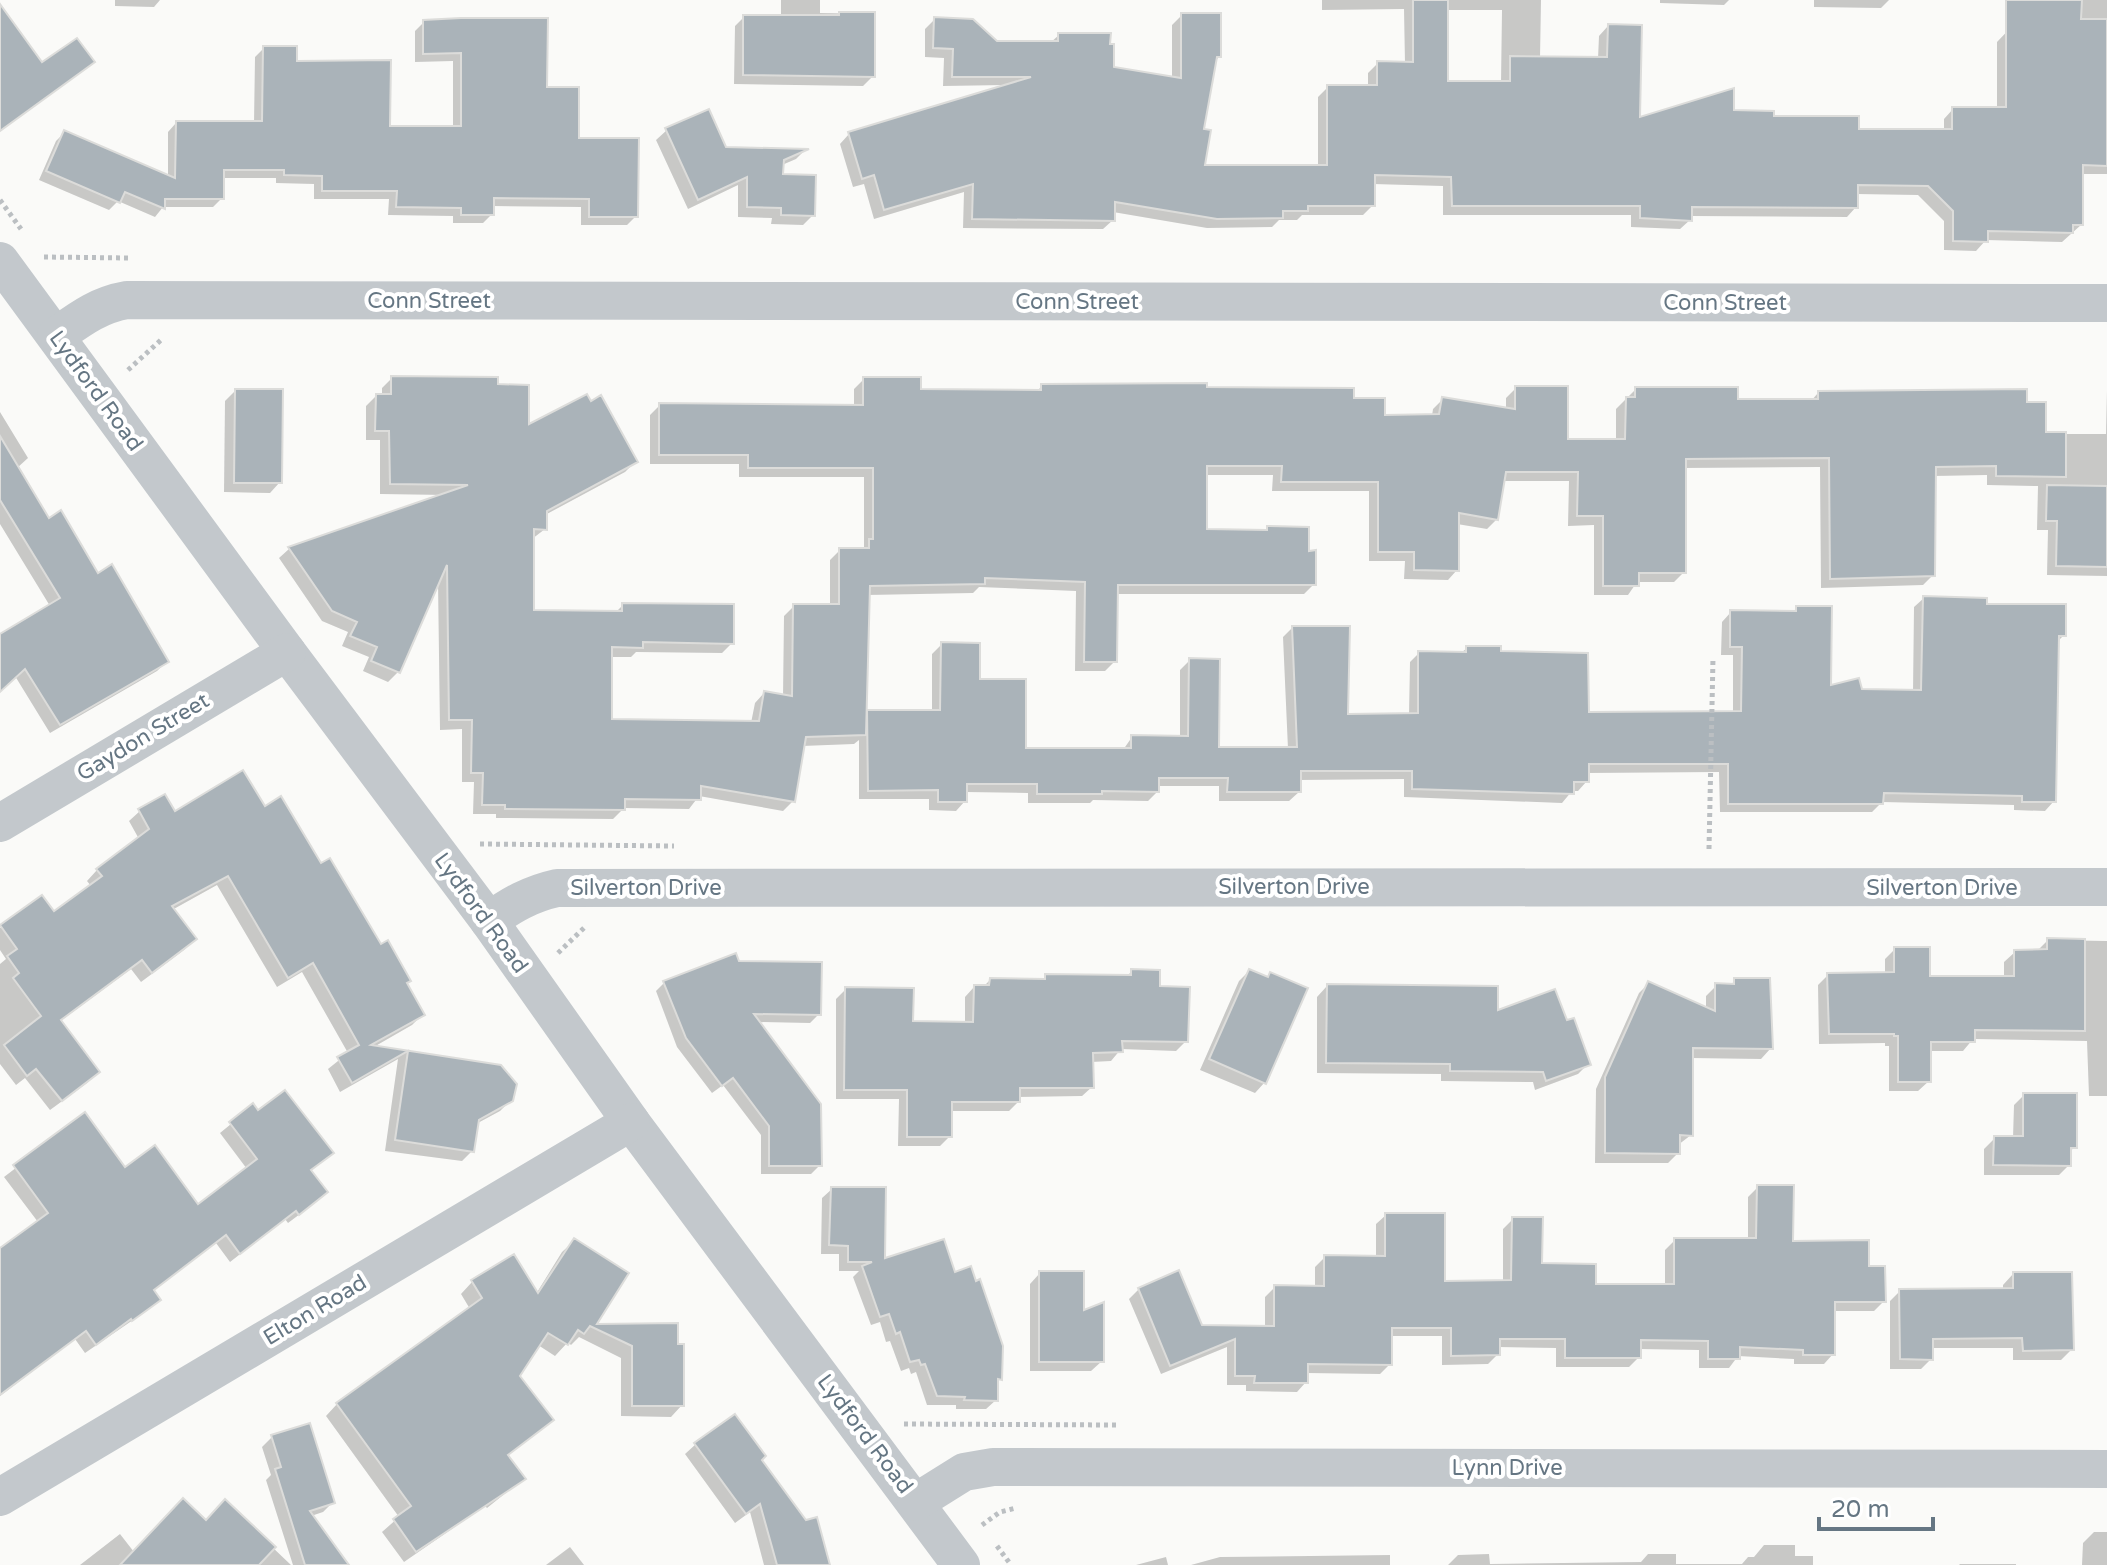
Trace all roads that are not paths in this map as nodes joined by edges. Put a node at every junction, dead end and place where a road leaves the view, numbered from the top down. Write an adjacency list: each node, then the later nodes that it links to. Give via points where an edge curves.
1 (0, 261): 3 (street, Lydford Road)
2 (2107, 303): 3 (street, Conn Street, via 127,300 92,310)
3 (56, 336): 4 (street, Lydford Road)
4 (287, 652): 5 (street, Gaydon Street); 7 (street, Lydford Road)
5 (0, 823)
6 (2107, 887): 7 (street, Silverton Drive, via 557,888 518,901)
7 (489, 921): 8 (street, Lydford Road)
8 (631, 1122): 10 (street, Elton Road); 11 (street, Lydford Road)
9 (2107, 1469): 11 (street, Lynn Drive, via 993,1467 964,1472)
10 (0, 1497)
11 (916, 1502): 12 (street, Lydford Road)
12 (961, 1565)

